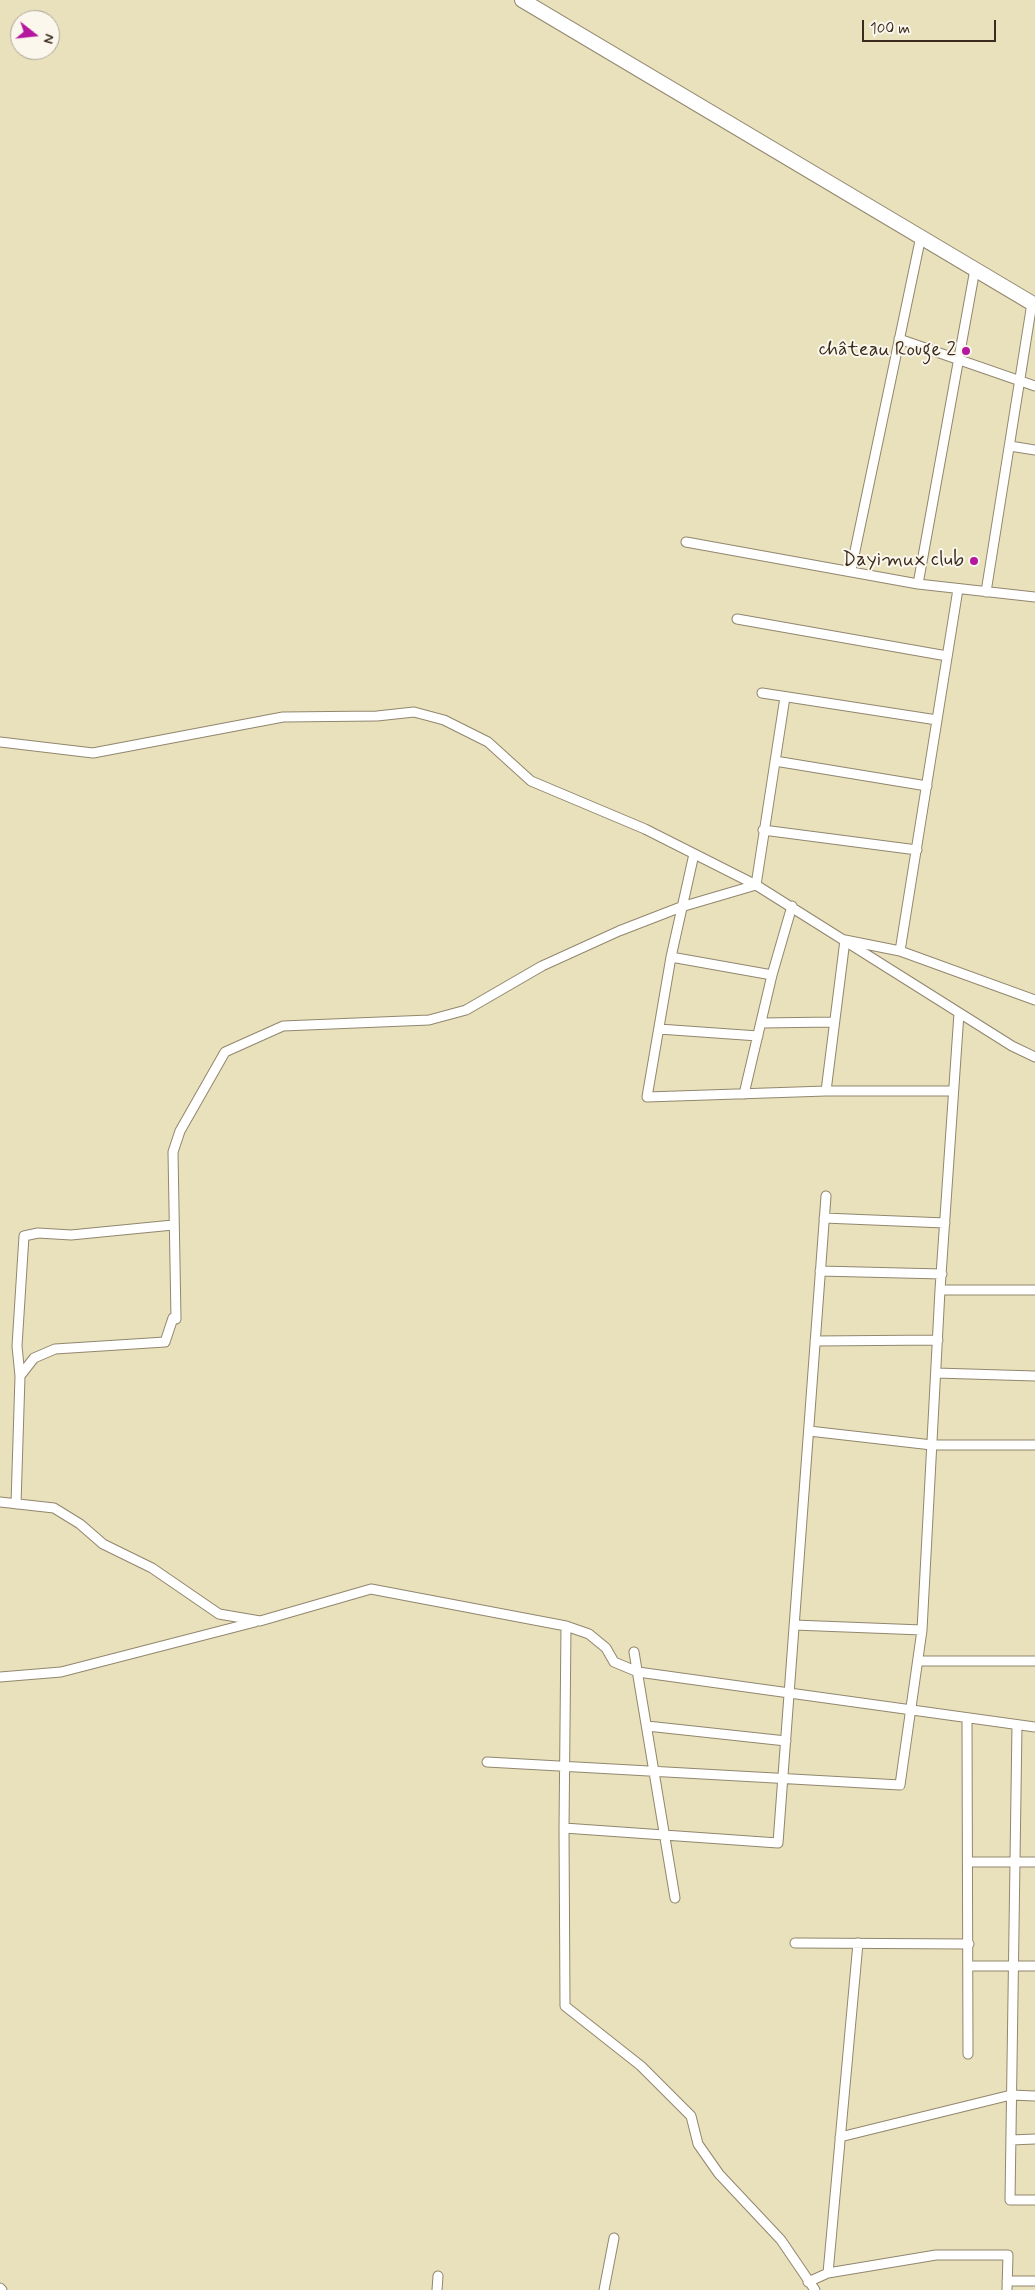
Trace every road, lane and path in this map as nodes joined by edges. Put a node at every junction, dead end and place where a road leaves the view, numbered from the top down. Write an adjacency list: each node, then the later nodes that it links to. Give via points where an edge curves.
1 (522, 0): 2 (street)
2 (921, 236): 3 (street); 5 (street)
3 (975, 269): 4 (street); 6 (street)
4 (1034, 304): 7 (street)
5 (899, 339): 6 (street); 12 (street)
6 (958, 359): 7 (street); 13 (street)
7 (1020, 381): 8 (street); 9 (street)
8 (1035, 386)
9 (1010, 446): 10 (street); 15 (street)
10 (1035, 450)
11 (686, 542): 12 (street)
12 (851, 570): 13 (street)
13 (918, 584): 14 (street)
14 (958, 589): 15 (street); 18 (street)
15 (986, 592): 16 (street)
16 (1035, 597)
17 (737, 619): 18 (street)
18 (947, 656): 21 (street)
19 (762, 693): 20 (street)
20 (785, 696): 21 (street); 23 (street)
21 (937, 720): 24 (street)
22 (0, 742): 27 (street, via 93,753 283,717 377,716 414,712 444,720 488,742 531,781 645,829)
23 (775, 761): 24 (street); 25 (street)
24 (927, 786): 26 (street)
25 (763, 830): 26 (street); 28 (street)
26 (917, 850): 32 (street)
27 (694, 854): 28 (street); 30 (street)
28 (756, 886): 29 (street); 30 (street)
29 (792, 906): 31 (street); 34 (street)
30 (681, 907): 33 (street); 48 (street, via 619,930 542,966 466,1010 429,1020 283,1026 225,1052 180,1131 173,1152)
31 (845, 940): 32 (street); 36 (street); 37 (street)
32 (900, 952): 35 (street)
33 (671, 957): 34 (street); 39 (street)
34 (772, 975): 38 (street)
35 (1035, 1000)
36 (959, 1013): 41 (street); 43 (street)
37 (834, 1022): 38 (street); 42 (street)
38 (761, 1023): 40 (street)
39 (659, 1029): 40 (street); 44 (street, via 647,1097)
40 (758, 1036): 44 (street)
41 (1035, 1057)
42 (826, 1091): 43 (street); 44 (street)
43 (953, 1091): 47 (street)
44 (744, 1094)
45 (826, 1196): 46 (street)
46 (824, 1218): 47 (street); 49 (street)
47 (945, 1224): 50 (street)
48 (173, 1225): 56 (street, via 176,1319 173,1318 165,1342 55,1349 34,1358); 56 (street, via 24,1236 17,1346)
49 (820, 1271): 50 (street); 54 (street)
50 (942, 1274): 51 (street)
51 (940, 1290): 52 (street); 53 (street)
52 (1035, 1290)
53 (938, 1340): 54 (street); 55 (street)
54 (815, 1341): 58 (street)
55 (936, 1373): 57 (street); 60 (street)
56 (20, 1376): 62 (street)
57 (1035, 1376)
58 (808, 1431): 60 (street); 64 (street)
59 (1035, 1445): 60 (street)
60 (932, 1446): 66 (street)
61 (0, 1502): 62 (street)
62 (16, 1504): 63 (street, via 54,1508 103,1544 152,1568 218,1614)
63 (260, 1621): 65 (street, via 371,1590); 71 (street, via 61,1672)
64 (794, 1625): 66 (street); 72 (street)
65 (566, 1626): 70 (street, via 590,1634 606,1648 614,1662); 80 (street)
66 (922, 1630): 68 (street)
67 (634, 1652): 70 (street)
68 (918, 1661): 69 (street); 73 (street)
69 (1035, 1662)
70 (638, 1672): 72 (street); 75 (street)
71 (0, 1677)
72 (789, 1693): 73 (street); 78 (street)
73 (910, 1711): 74 (street); 82 (street, via 900,1785)
74 (966, 1719): 76 (street); 85 (street)
75 (646, 1726): 78 (street); 81 (street)
76 (1017, 1726): 77 (street); 86 (street)
77 (1035, 1727)
78 (786, 1741): 82 (street)
79 (487, 1762): 80 (street)
80 (564, 1766): 81 (street); 83 (street)
81 (654, 1771): 82 (street); 84 (street)
82 (783, 1777): 84 (street, via 778,1843)
83 (564, 1828): 84 (street); 106 (street, via 565,2006 642,2066 692,2116 698,2144 713,2166 781,2240)
84 (664, 1836): 88 (street)
85 (969, 1862): 86 (street); 91 (street)
86 (1015, 1862): 87 (street); 93 (street)
87 (1035, 1862)
88 (675, 1898)
89 (795, 1943): 90 (street)
90 (858, 1944): 91 (street); 98 (street)
91 (969, 1944): 92 (street)
92 (968, 1966): 93 (street); 95 (street)
93 (1014, 1966): 94 (street); 96 (street)
94 (1035, 1966)
95 (968, 2054)
96 (1011, 2095): 97 (street); 98 (street); 100 (street)
97 (1035, 2096)
98 (840, 2137): 103 (street)
99 (1035, 2139): 100 (street)
100 (1011, 2140): 101 (street, via 1010,2200)
101 (1035, 2200)
102 (614, 2238): 109 (street)
103 (828, 2273): 106 (street); 107 (street, via 936,2255 1008,2255)
104 (438, 2276): 108 (street)
105 (1035, 2281): 107 (street)
106 (808, 2282): 110 (street)
107 (1007, 2285)
108 (437, 2290)
109 (604, 2290)
110 (815, 2290)

